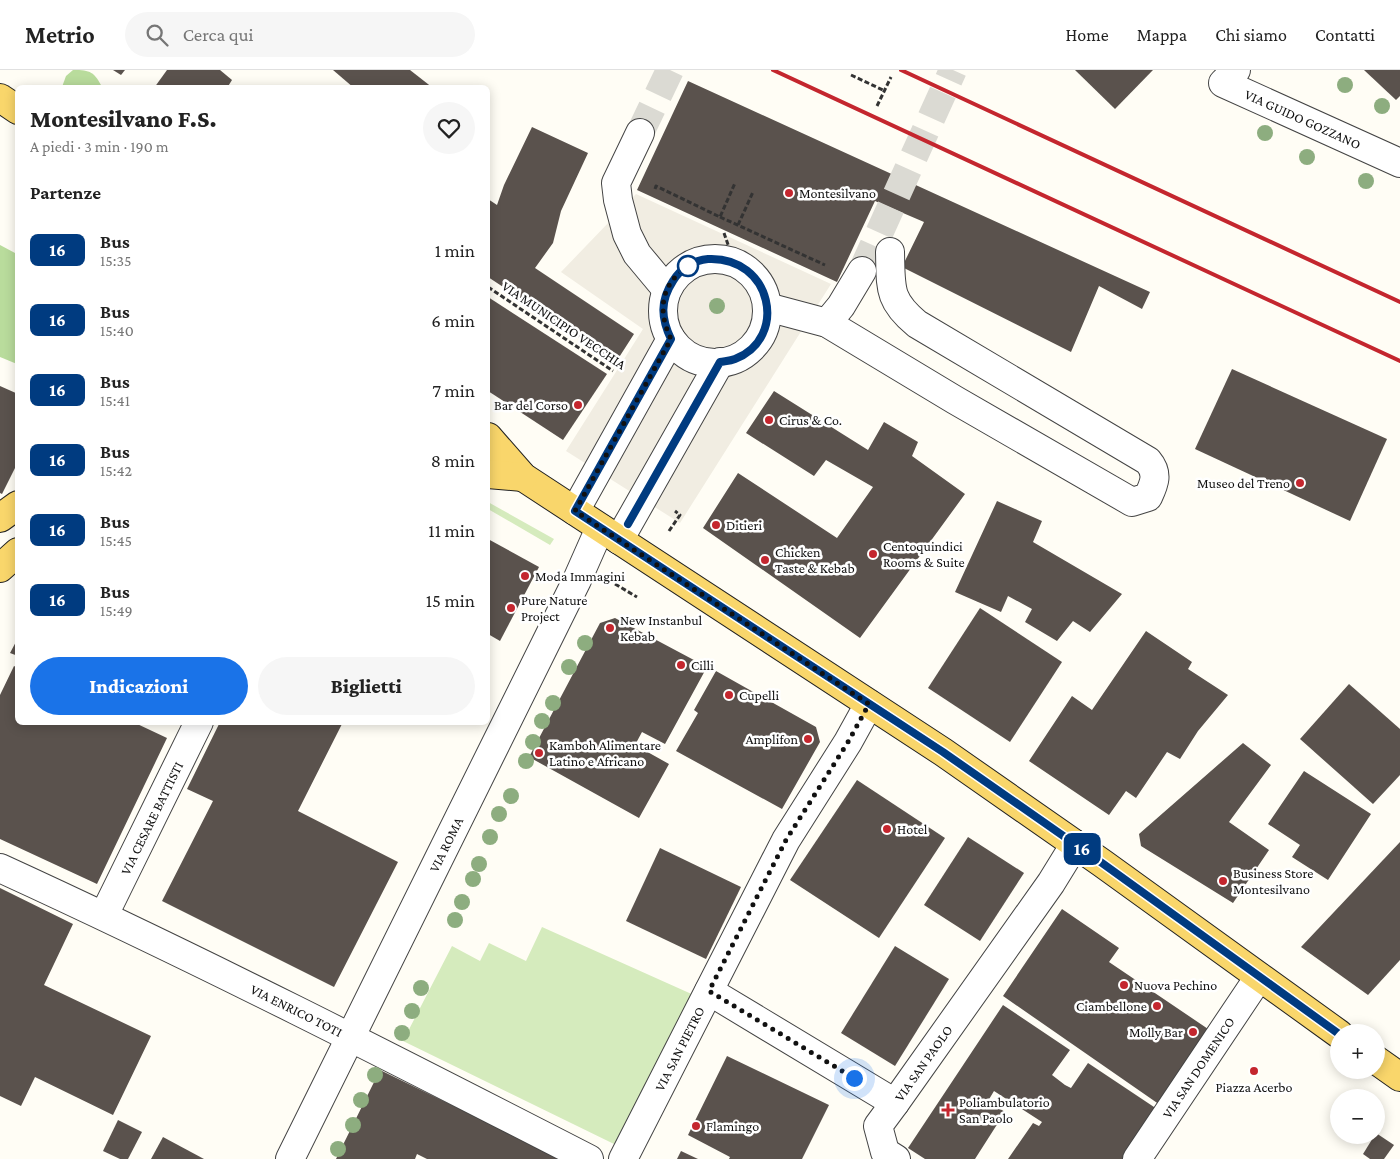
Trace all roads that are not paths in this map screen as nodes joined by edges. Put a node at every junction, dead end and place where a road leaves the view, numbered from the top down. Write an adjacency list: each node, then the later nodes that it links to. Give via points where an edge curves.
1 (1236, 70): 5 (street, VIA GUIDO GOZZANO, via 1223,83)
2 (0, 98): 3 (main road)
3 (15, 108)
4 (640, 133): 8 (street, via 616,183 618,200 626,234 637,254)
5 (1400, 163)
6 (890, 252): 10 (street, via 891,291 908,317 1148,461 1153,467 1155,481 1148,497 1132,502)
7 (862, 271): 10 (street)
8 (667, 290): 9 (street, via 687,266 702,260 718,259 734,262 747,270 757,280); 11 (street, via 662,311 664,326)
9 (767, 307): 10 (street); 12 (street, via 766,324 760,338 735,359)
10 (827, 323)
11 (671, 339): 12 (street, via 692,358); 17 (street)
12 (720, 362): 19 (street, VIA ROMA)
13 (490, 439): 15 (main road)
14 (490, 474): 15 (main road)
15 (524, 477): 17 (main road)
16 (15, 507): 18 (main road)
17 (575, 511): 19 (main road)
18 (0, 518)
19 (610, 534): 22 (main road); 30 (street, VIA ROMA, via 572,589)
20 (15, 555): 21 (main road)
21 (0, 568)
22 (869, 704): 24 (main road); 28 (street, VIA SAN PIETRO, via 786,840)
23 (198, 725): 26 (street, VIA CESARE BATTISTI)
24 (1075, 844): 27 (main road); 33 (street, VIA SAN PAOLO, via 1051,883)
25 (0, 868): 26 (street, VIA ENRICO TOTI)
26 (104, 915): 30 (street, VIA ENRICO TOTI)
27 (1259, 977): 29 (main road); 38 (street, VIA SAN DOMENICO)
28 (709, 991): 33 (street, VIA SAN PAOLO); 36 (street, VIA SAN PIETRO)
29 (1330, 1028)
30 (351, 1037): 34 (street, VIA ROMA); 35 (street, VIA ENRICO TOTI)
31 (1385, 1066): 32 (main road)
32 (1400, 1077)
33 (895, 1103): 37 (street, via 878,1126 885,1152)
34 (290, 1159)
35 (589, 1159)
36 (623, 1159)
37 (896, 1159)
38 (1137, 1159)

